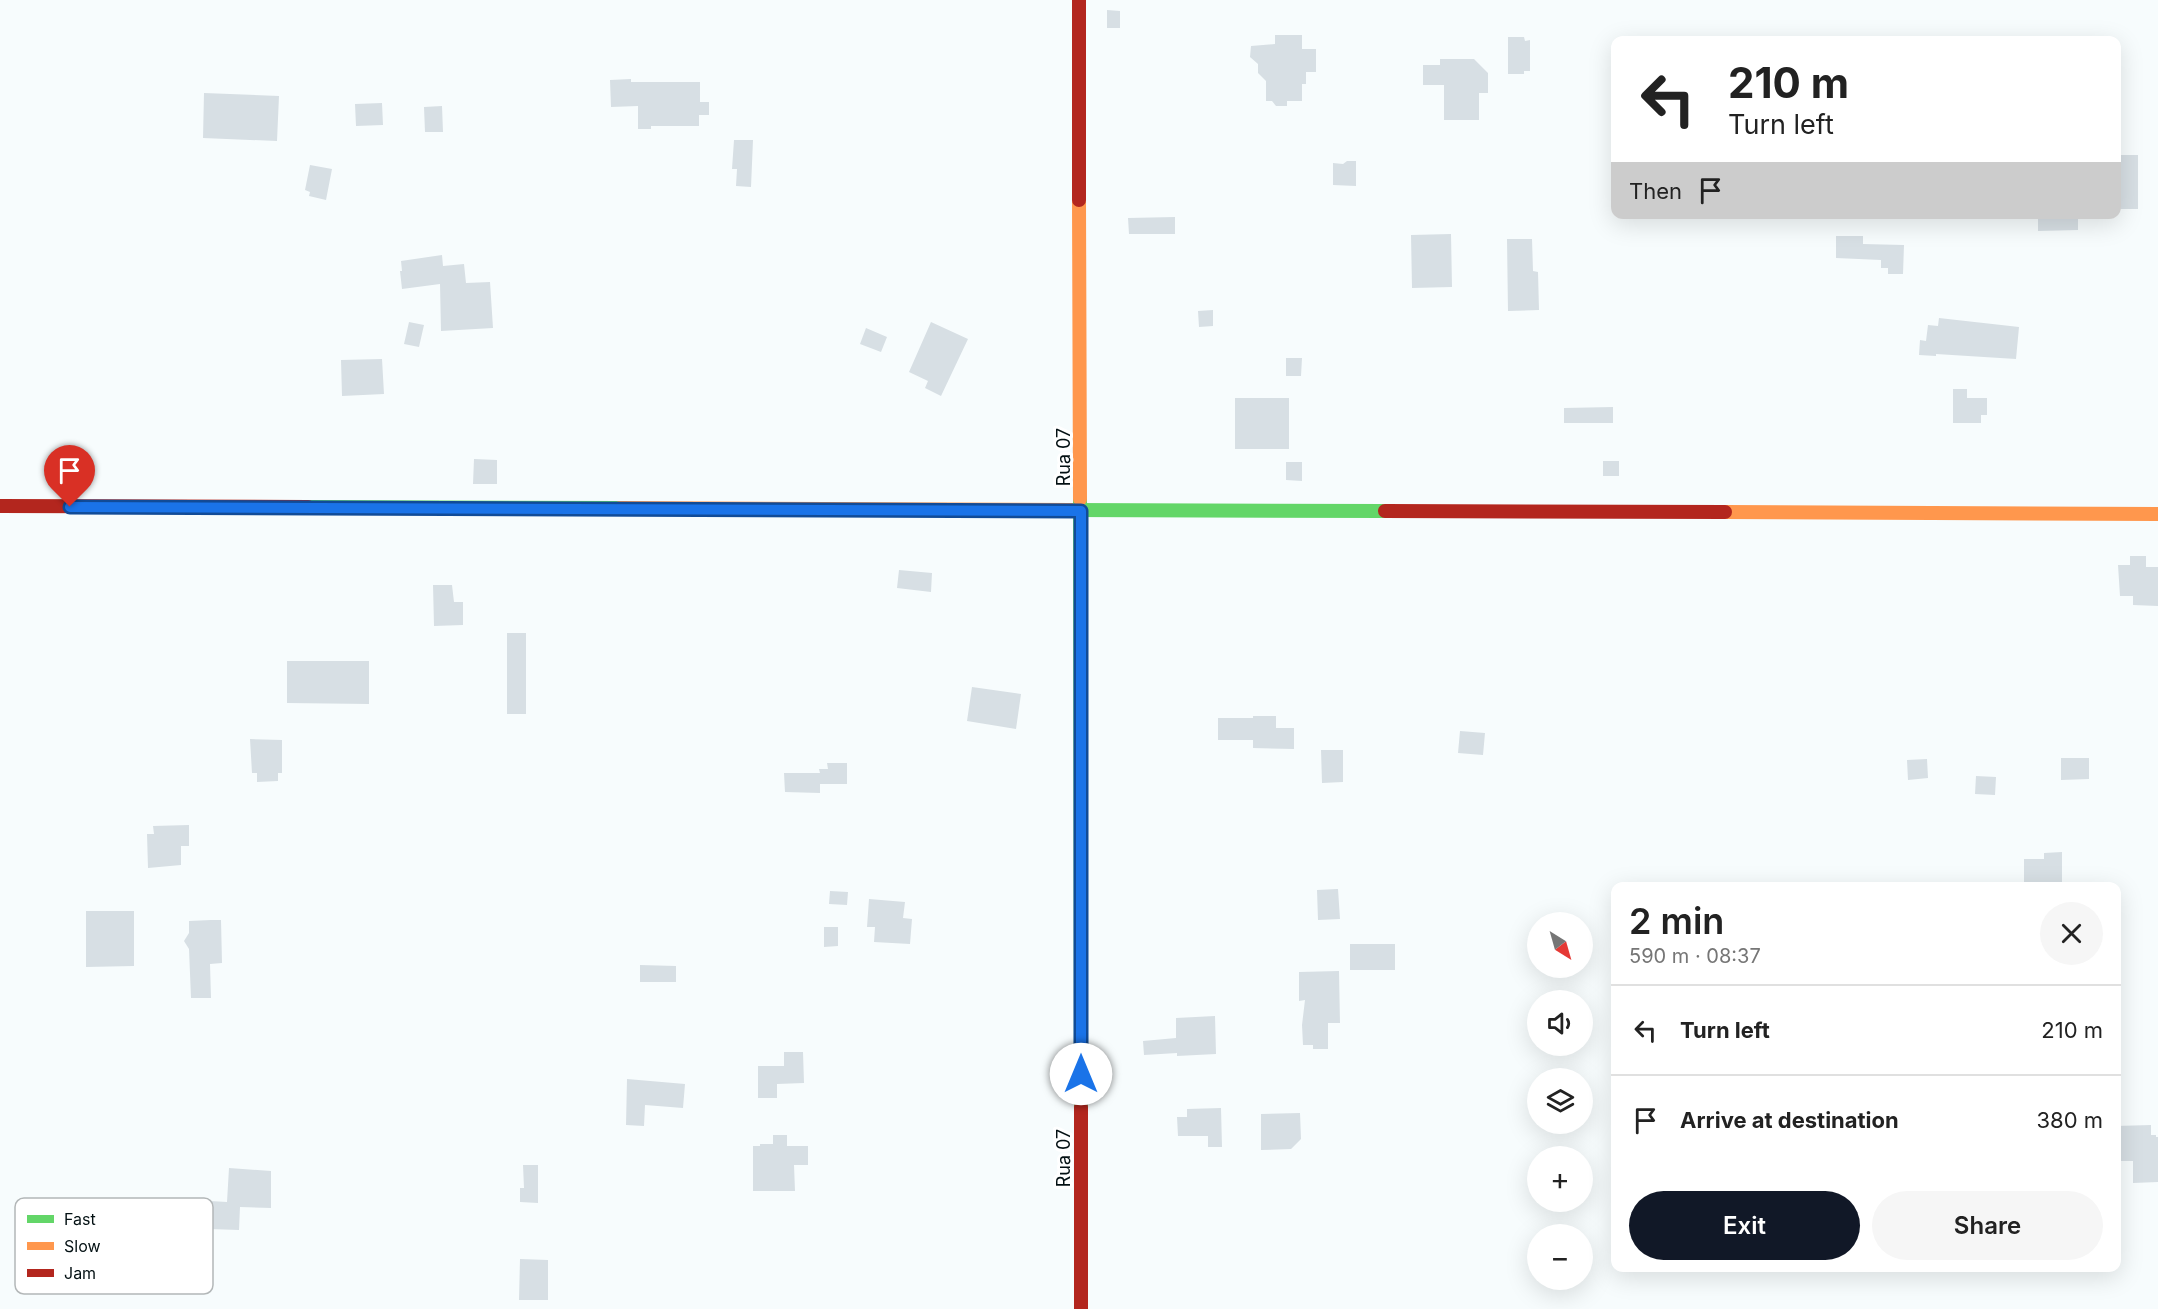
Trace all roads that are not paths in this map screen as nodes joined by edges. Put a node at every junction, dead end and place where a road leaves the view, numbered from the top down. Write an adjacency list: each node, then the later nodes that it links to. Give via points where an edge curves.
1 (1079, 0): 3 (street, Rua 07)
2 (0, 506): 3 (street)
3 (1081, 511): 4 (street); 5 (street, Rua 07)
4 (2158, 514)
5 (1081, 1309)

